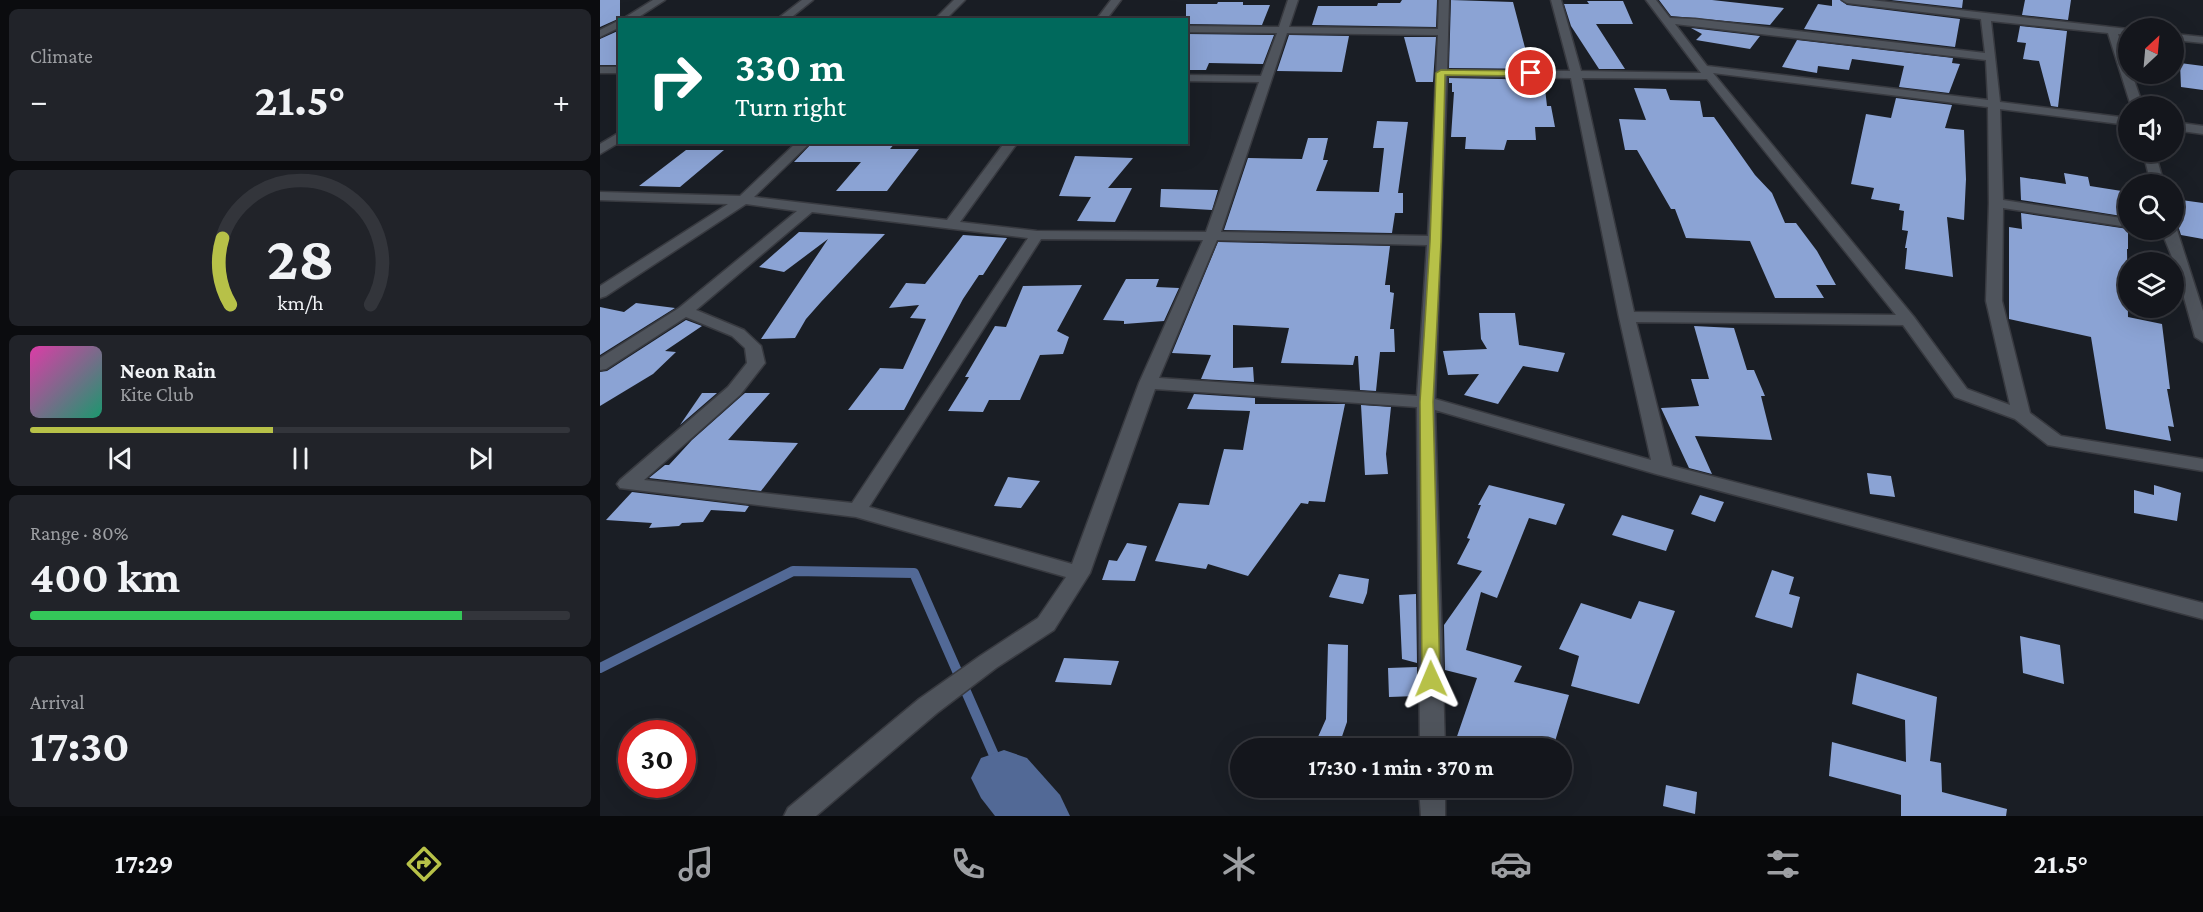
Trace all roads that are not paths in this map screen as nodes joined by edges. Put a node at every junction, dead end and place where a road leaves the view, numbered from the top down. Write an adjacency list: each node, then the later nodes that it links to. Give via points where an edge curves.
1 (660, 0): 12 (street)
2 (808, 0): 13 (street)
3 (960, 0): 14 (street)
4 (1116, 0): 15 (street)
5 (1293, 0): 21 (street)
6 (1443, 0): 24 (street)
7 (1556, 0): 33 (street)
8 (1651, 0): 17 (street)
9 (1847, 0): 10 (street)
10 (1889, 2): 11 (street)
11 (1986, 17): 22 (street); 28 (street)
12 (629, 18)
13 (783, 18)
14 (941, 18)
15 (1102, 18)
16 (600, 21): 18 (street)
17 (1665, 21): 28 (street); 32 (street)
18 (618, 22)
19 (618, 23): 25 (street)
20 (1188, 29): 21 (street)
21 (1283, 30): 24 (street); 35 (street)
22 (2112, 30): 23 (street); 36 (street)
23 (2118, 31)
24 (1443, 32): 31 (street)
25 (600, 34)
26 (2184, 37): 27 (street)
27 (2203, 40)
28 (1991, 57): 37 (street)
29 (600, 70): 30 (street)
30 (618, 70)
31 (1441, 73): 33 (street); 54 (street)
32 (1707, 73): 33 (street); 37 (street); 58 (street)
33 (1576, 74): 57 (street)
34 (1188, 78): 35 (street)
35 (1264, 78): 52 (street)
36 (2134, 96)
37 (1994, 104): 38 (street); 47 (street)
38 (2118, 120)
39 (2184, 127): 40 (street)
40 (2203, 130)
41 (618, 137): 44 (street)
42 (803, 144): 46 (street)
43 (1011, 144): 50 (street)
44 (600, 150)
45 (600, 196): 46 (street)
46 (743, 200): 48 (street); 55 (street)
47 (1996, 203): 49 (street); 63 (street, via 1994,302)
48 (809, 208): 50 (street); 56 (street)
49 (2118, 222)
50 (950, 225): 51 (street)
51 (1037, 235): 52 (street); 66 (street)
52 (1212, 236): 54 (street); 61 (street)
53 (2172, 240): 59 (street)
54 (1435, 242): 62 (street)
55 (600, 293)
56 (685, 311): 60 (street); 66 (street, via 738,333 753,346 756,363 734,391 627,484)
57 (1627, 317): 58 (street); 65 (street)
58 (1908, 320): 63 (street, via 1961,393)
59 (2203, 337)
60 (600, 365)
61 (1148, 384): 62 (street); 67 (street)
62 (1426, 402): 65 (street); 69 (street)
63 (2021, 415): 64 (street, via 2055,441)
64 (2203, 465)
65 (1663, 470): 68 (street)
66 (857, 510): 67 (street)
67 (1079, 573): 70 (street, via 1046,624 928,706)
68 (2203, 611)
69 (1432, 738)
70 (797, 816)

